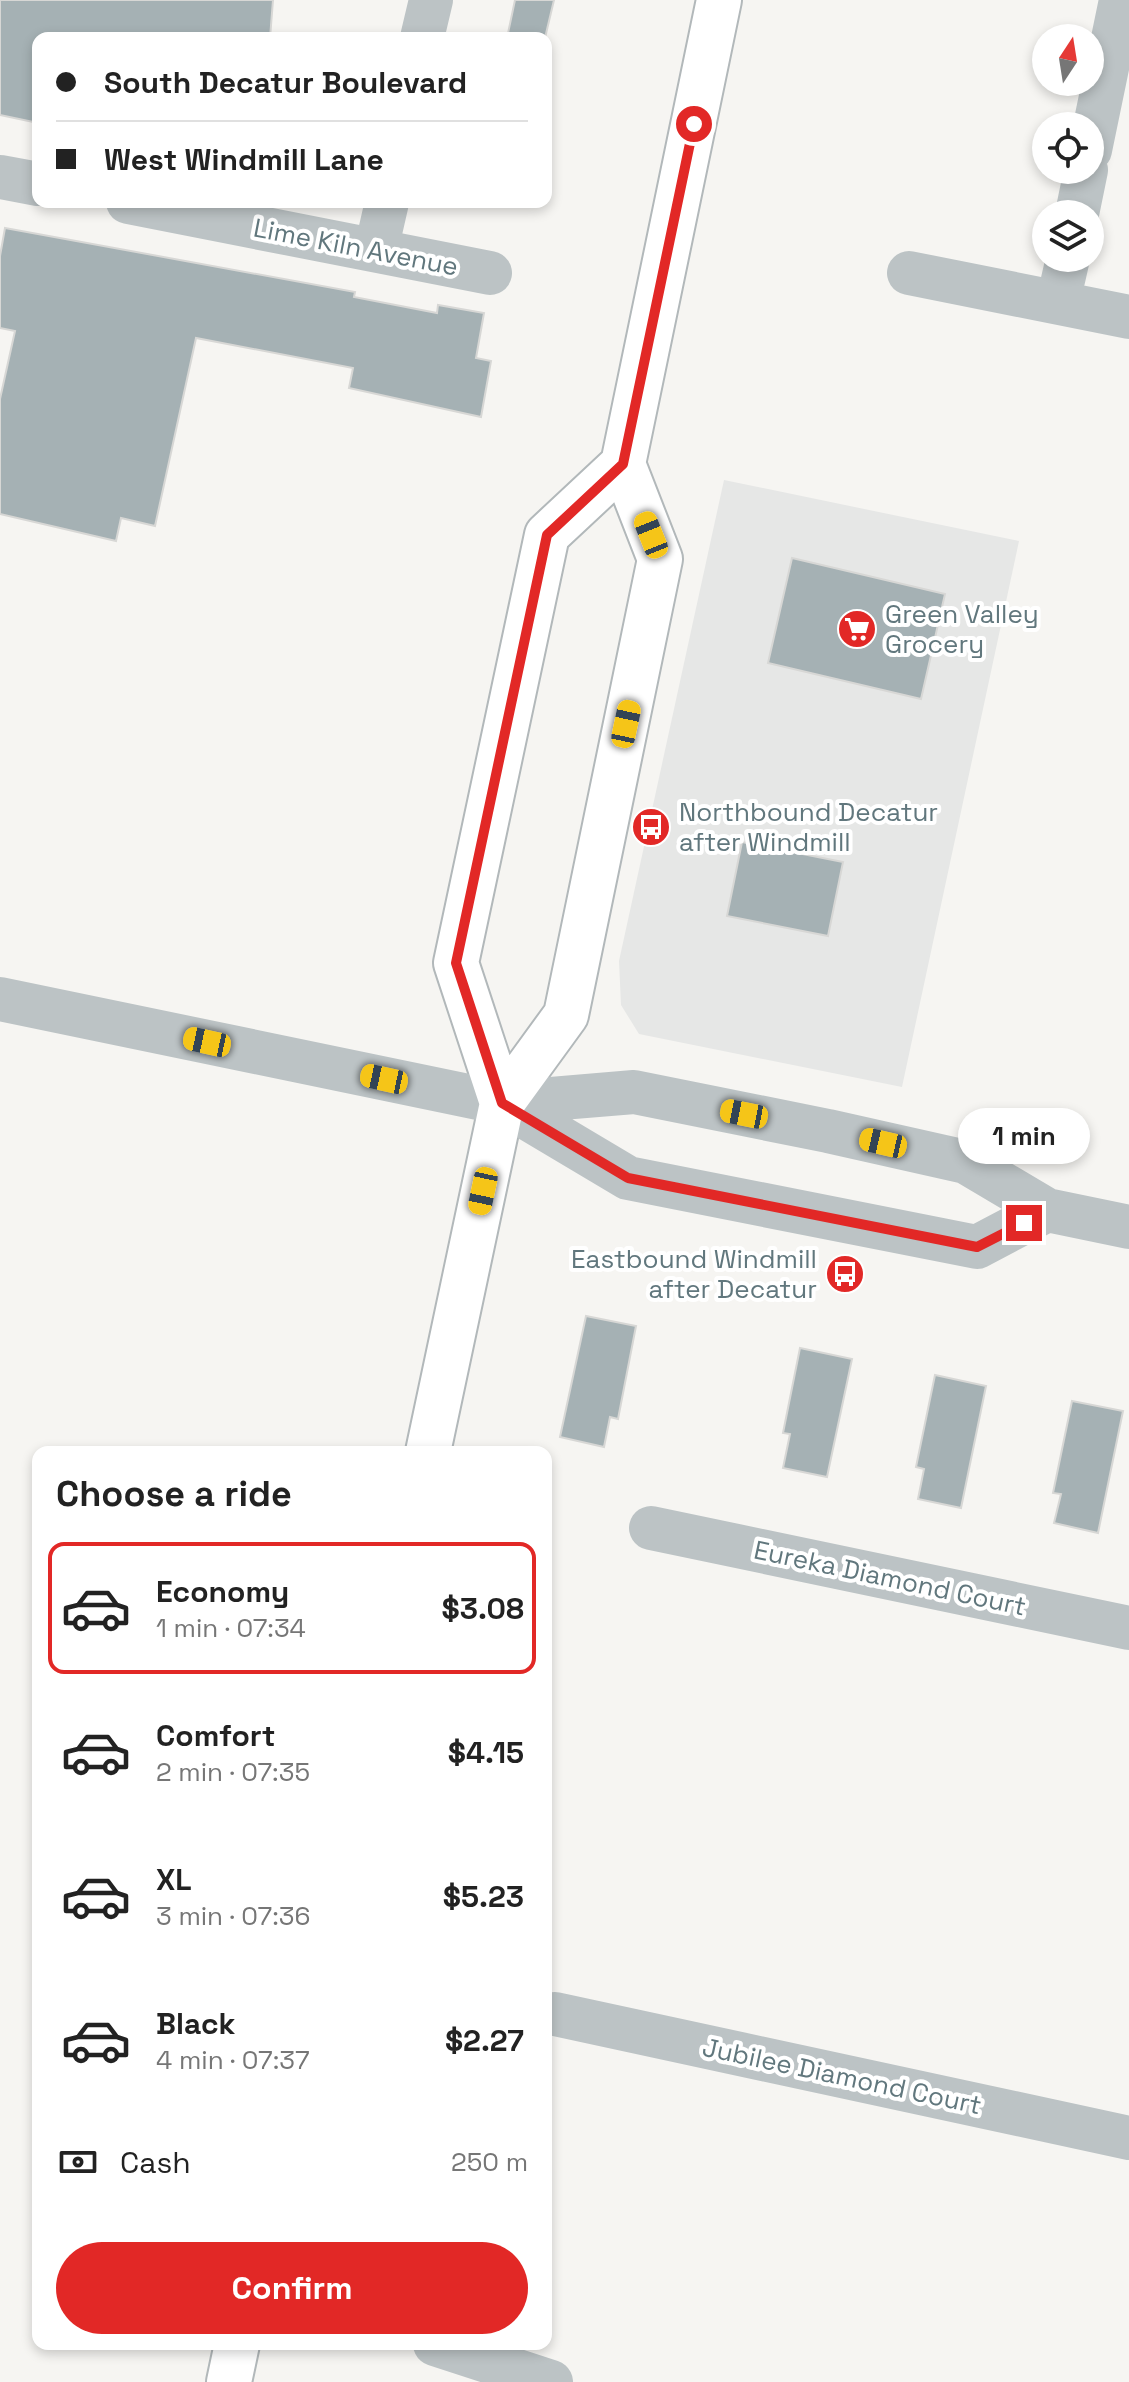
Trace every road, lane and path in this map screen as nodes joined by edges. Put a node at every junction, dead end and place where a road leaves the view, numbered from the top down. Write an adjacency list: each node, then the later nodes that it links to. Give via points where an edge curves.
1 (431, 0): 4 (street)
2 (719, 0): 16 (main road)
3 (1121, 0): 5 (street)
4 (423, 32)
5 (1098, 112)
6 (0, 177): 7 (street)
7 (32, 183)
8 (159, 208): 10 (street, Lime Kiln Avenue)
9 (386, 208): 10 (street)
10 (376, 250): 12 (street, Lime Kiln Avenue)
11 (1065, 272): 14 (street)
12 (490, 273)
13 (909, 273): 14 (street)
14 (1058, 302): 15 (street)
15 (1129, 317)
16 (623, 464): 18 (main road, via 660,559 566,1015); 18 (main road, via 547,535 456,963)
17 (0, 999): 18 (street)
18 (502, 1103): 19 (street, via 634,1092 966,1162); 19 (street, via 628,1178 977,1247); 21 (main road)
19 (1047, 1210): 20 (street)
20 (1129, 1227)
21 (429, 1446)
22 (651, 1528): 23 (street, Eureka Diamond Court)
23 (1129, 1628)
24 (555, 2014): 25 (street, Jubilee Diamond Court)
25 (1129, 2138)
26 (236, 2350): 28 (main road)
27 (453, 2350): 29 (street)
28 (229, 2382)
29 (551, 2382)

